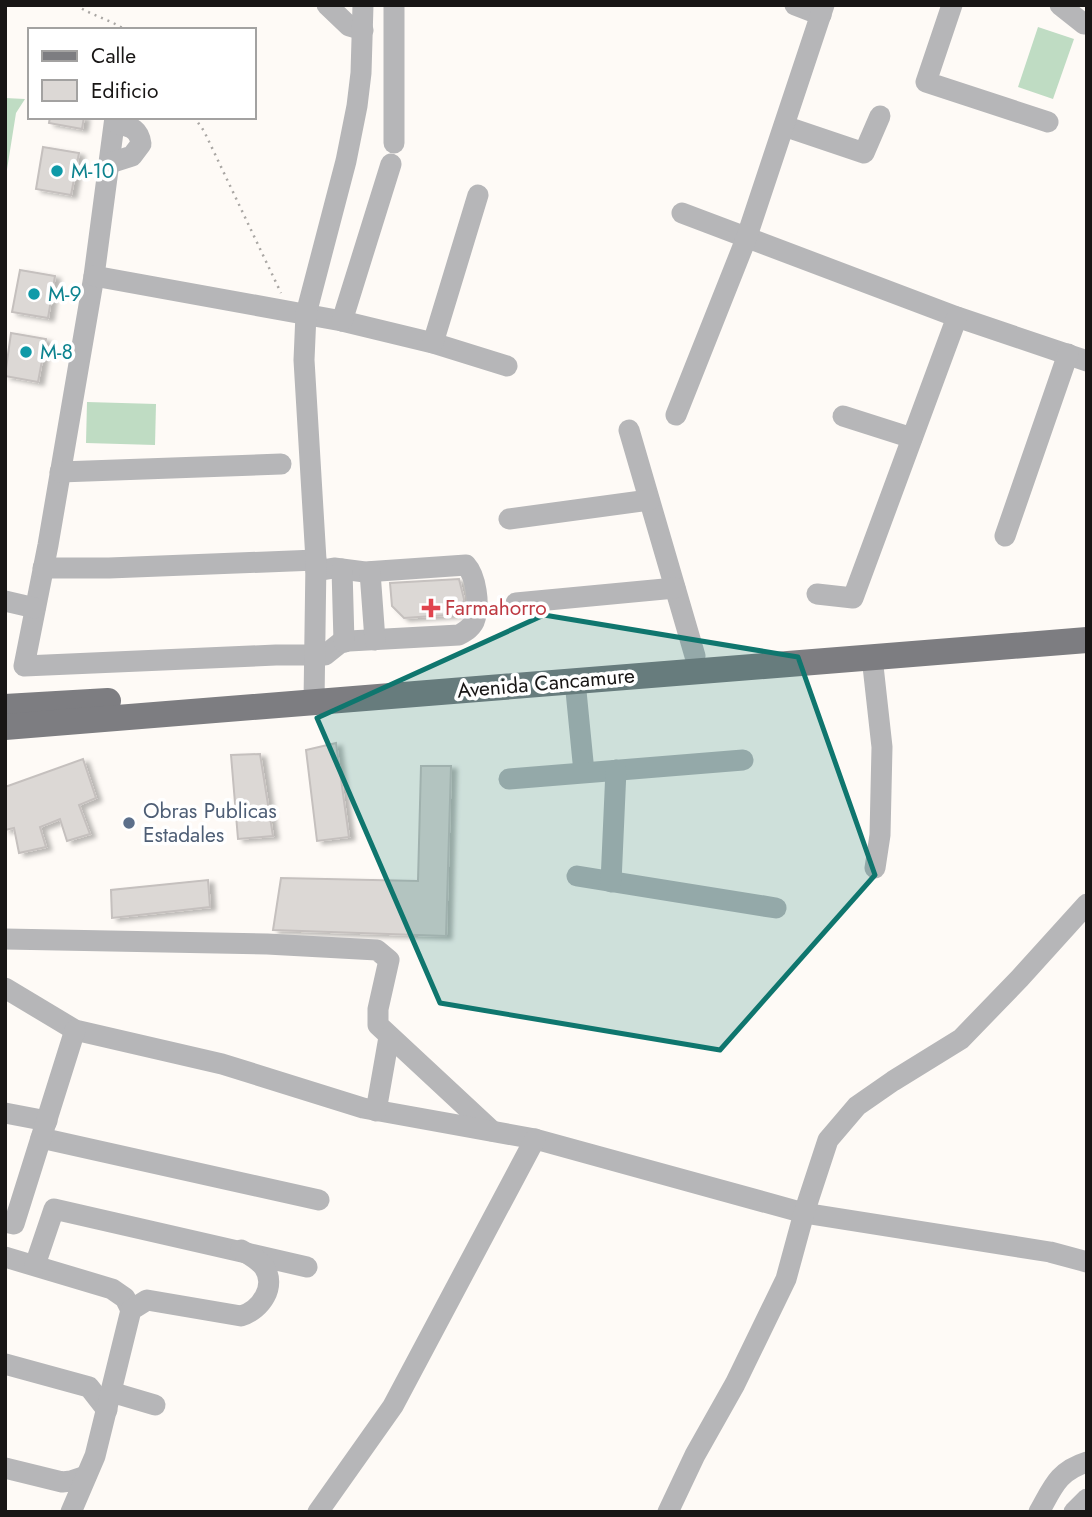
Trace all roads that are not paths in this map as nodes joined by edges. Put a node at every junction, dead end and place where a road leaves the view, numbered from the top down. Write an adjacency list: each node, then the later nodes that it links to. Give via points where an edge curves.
1 (327, 5): 7 (street, via 348,26)
2 (394, 5): 9 (street)
3 (795, 5): 6 (street)
4 (952, 5): 12 (street, via 926,82)
5 (1060, 5): 8 (street)
6 (822, 10): 13 (street)
7 (362, 17): 9 (street); 18 (street, via 357,106)
8 (1084, 24)
9 (394, 37): 20 (street, via 392,153)
10 (880, 116): 13 (street, via 864,153)
11 (115, 120): 17 (street)
12 (1048, 122)
13 (784, 126): 16 (street)
14 (478, 195): 21 (street)
15 (682, 213): 16 (street)
16 (746, 239): 19 (street); 24 (street)
17 (94, 276): 18 (street); 29 (street)
18 (298, 313): 20 (street); 33 (street)
19 (957, 317): 22 (street); 27 (street)
20 (342, 321): 21 (street)
21 (433, 343): 23 (street)
22 (1077, 358): 32 (street)
23 (508, 366)
24 (677, 415)
25 (843, 416): 27 (street)
26 (629, 430): 30 (street)
27 (912, 438): 38 (street, via 853,597)
28 (281, 464): 29 (street)
29 (60, 472): 34 (street)
30 (649, 500): 31 (street); 37 (street)
31 (509, 519)
32 (1004, 536)
33 (316, 565): 34 (street); 35 (street); 46 (street)
34 (43, 568): 41 (street)
35 (342, 569): 36 (street); 45 (street)
36 (370, 572): 44 (street); 44 (street, via 466,565 475,586 475,620 466,632)
37 (675, 589): 40 (street); 47 (street)
38 (817, 594)
39 (5, 601): 41 (street)
40 (516, 603)
41 (35, 608): 46 (street, via 24,666)
42 (1087, 623): 47 (main road, Avenida Cancamure)
43 (1087, 639): 48 (main road, Avenida Cancamure)
44 (375, 640): 45 (street)
45 (344, 642): 46 (street, via 325,655)
46 (314, 655): 50 (street)
47 (695, 656): 50 (main road, Avenida Cancamure)
48 (872, 657): 49 (main road, Avenida Cancamure); 57 (street, via 882,747)
49 (575, 681): 50 (main road, Avenida Cancamure); 55 (street)
50 (314, 695): 51 (main road, Avenida Cancamure); 52 (main road, Avenida Cancamure)
51 (5, 707)
52 (5, 727)
53 (743, 760): 54 (street)
54 (616, 770): 55 (street); 59 (street)
55 (584, 772): 56 (street)
56 (509, 779)
57 (875, 868)
58 (576, 876): 59 (street)
59 (611, 882): 61 (street)
60 (1087, 904): 72 (street, via 961,1039 858,1106 828,1140)
61 (776, 908)
62 (5, 939): 65 (street, via 377,950 389,960 376,1019)
63 (5, 988): 64 (street)
64 (75, 1030): 66 (street, via 222,1064); 68 (street)
65 (389, 1038): 66 (street); 69 (street)
66 (376, 1111): 69 (street)
67 (5, 1113): 68 (street)
68 (44, 1129): 71 (street); 73 (street, via 14,1224)
69 (492, 1131): 70 (street)
70 (535, 1139): 72 (street); 90 (street, via 393,1406)
71 (318, 1200)
72 (804, 1213): 76 (street, via 1050,1252); 91 (street, via 786,1279)
73 (5, 1222)
74 (241, 1250): 77 (street, via 54,1209); 78 (street); 79 (street, via 263,1265 268,1280 262,1304 248,1314 147,1300)
75 (5, 1258): 77 (street)
76 (1087, 1262)
77 (35, 1265): 79 (street, via 112,1289 125,1298)
78 (307, 1267)
79 (131, 1310): 82 (street)
80 (5, 1364): 81 (street)
81 (89, 1387): 82 (street); 82 (street)
82 (111, 1392): 83 (street); 86 (street)
83 (155, 1405)
84 (1087, 1462): 92 (street, via 1070,1467)
85 (5, 1468): 87 (street)
86 (86, 1476): 87 (street); 89 (street)
87 (62, 1482): 89 (street)
88 (1087, 1499): 93 (street)
89 (73, 1507)
90 (318, 1512)
91 (668, 1512)
92 (1039, 1512)
93 (1074, 1512)

